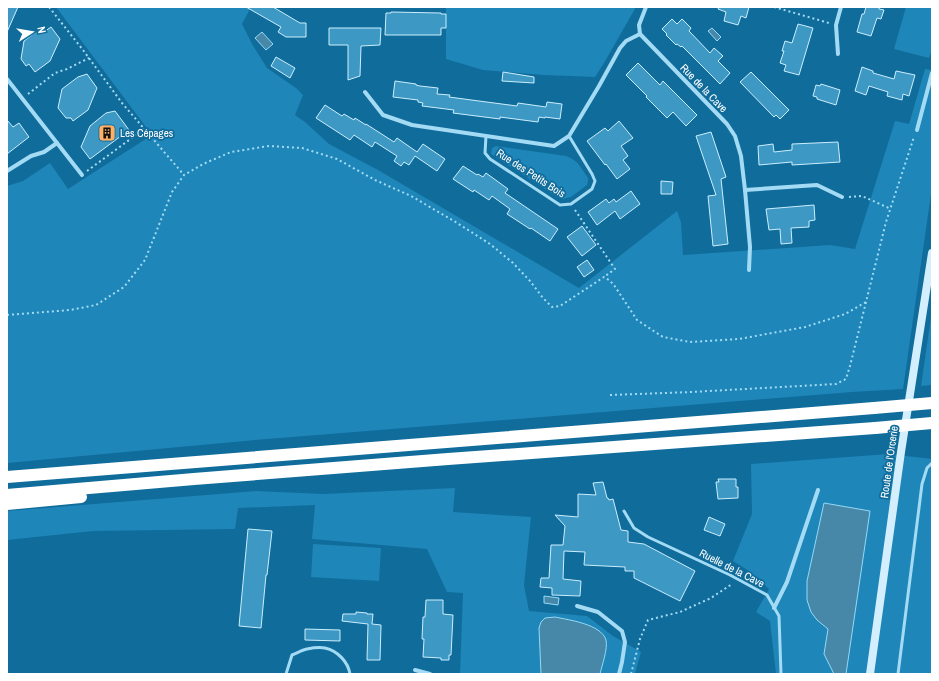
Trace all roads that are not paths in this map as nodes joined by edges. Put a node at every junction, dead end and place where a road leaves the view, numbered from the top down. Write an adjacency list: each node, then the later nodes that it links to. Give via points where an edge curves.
1 (646, 7): 3 (street, via 639,25)
2 (841, 7): 4 (street, via 836,25)
3 (640, 34): 10 (street, Rue des Petits Bois, via 626,41 620,48); 14 (street, Rue de la Cave, via 727,124 735,136 741,156)
4 (838, 54)
5 (932, 73): 8 (street)
6 (7, 79): 11 (street)
7 (365, 92): 9 (street, Rue des Petits Bois, via 383,115 412,125)
8 (917, 130)
9 (486, 136): 10 (street, Rue des Petits Bois, via 554,146); 10 (lane, Rue des Petits Bois, via 485,153 490,159 560,206 571,204 592,189 595,181)
10 (569, 136)
11 (57, 142): 12 (street, via 44,152 31,156); 13 (street)
12 (7, 171)
13 (82, 174)
14 (745, 190): 15 (street, via 817,185); 17 (street, Rue de la Cave, via 750,247)
15 (842, 198)
16 (932, 253): 35 (street, Route de l'Orcerie)
17 (749, 270)
18 (932, 403): 21 (highway, bridge, via 192,460)
19 (932, 424): 22 (highway, bridge)
20 (932, 463): 36 (lane, via 927,468 922,484)
21 (7, 477)
22 (137, 484): 24 (highway); 25 (highway, via 91,496)
23 (818, 490): 28 (street, via 787,582)
24 (7, 496)
25 (7, 504)
26 (624, 511): 28 (lane, Ruelle de la Cave, via 634,528 767,595)
27 (577, 606): 33 (street, via 598,612 622,631 625,642)
28 (774, 608): 34 (lane, Ruelle de la Cave, via 779,616)
29 (414, 670): 32 (street)
30 (286, 674): 31 (lane, via 292,655 305,649 325,648 336,652 344,660)
31 (350, 674)
32 (430, 674)
33 (619, 674)
34 (781, 674)
35 (870, 674)
36 (898, 674)

